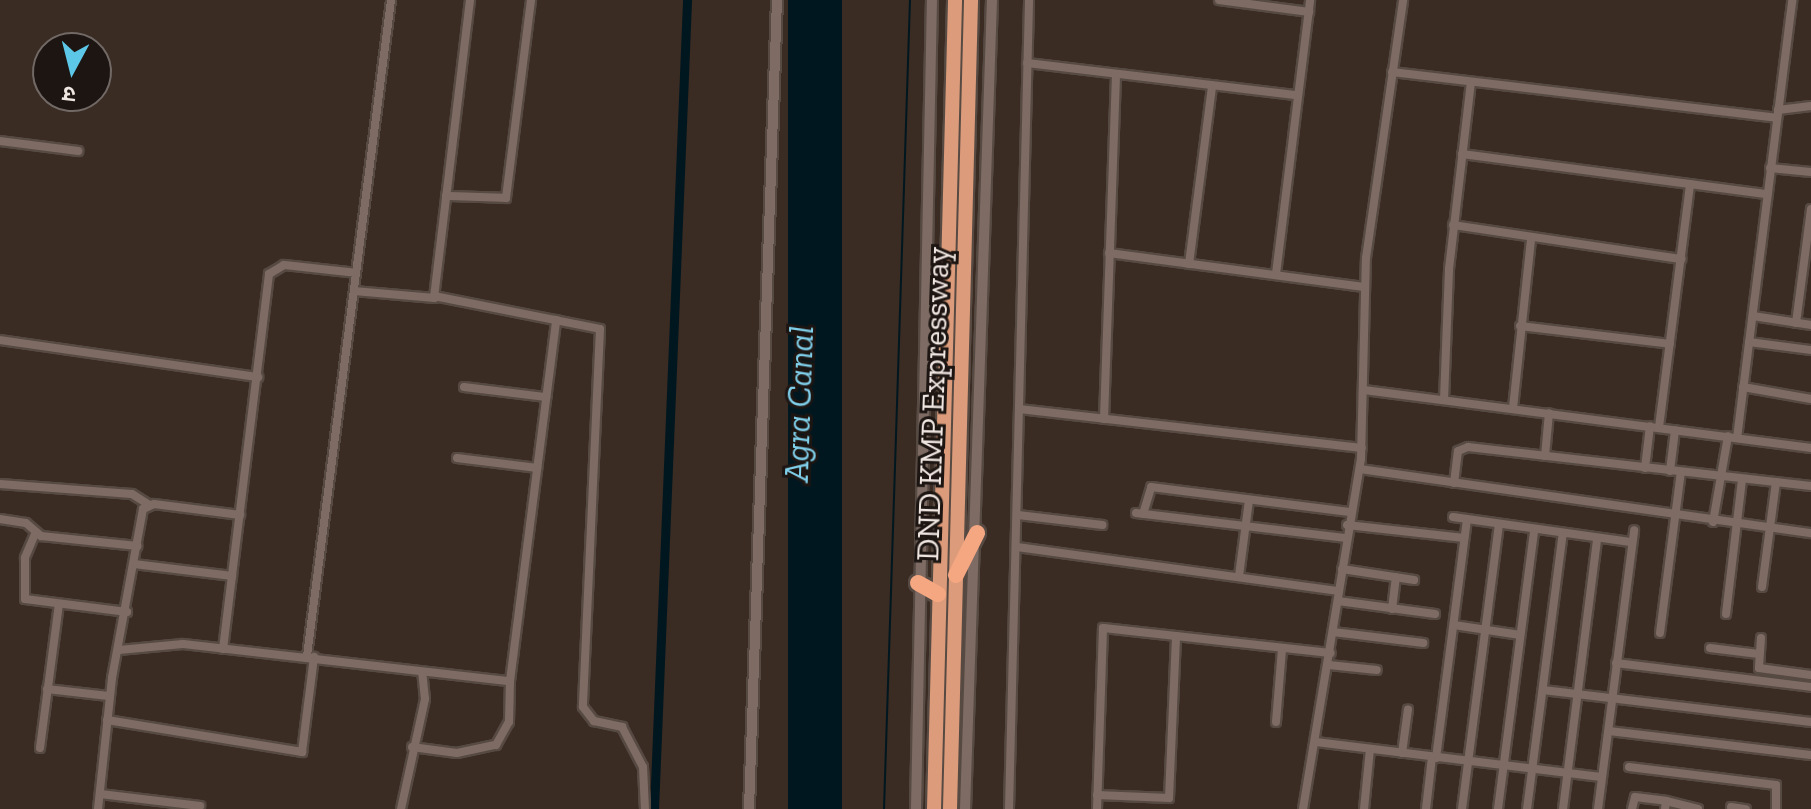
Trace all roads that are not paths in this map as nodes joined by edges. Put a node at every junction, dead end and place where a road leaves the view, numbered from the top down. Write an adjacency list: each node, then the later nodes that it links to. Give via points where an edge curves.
1 (391, 0): 37 (street)
2 (470, 0): 30 (street)
3 (531, 0): 30 (street, via 506,198)
4 (777, 0): 178 (street)
5 (932, 0): 115 (street)
6 (955, 0): 118 (highway, DND KMP Expressway)
7 (971, 0): 110 (highway, DND KMP Expressway)
8 (992, 0): 98 (street)
9 (1029, 0): 15 (street)
10 (1219, 0): 14 (street)
11 (1310, 0): 14 (street)
12 (1403, 0): 16 (street)
13 (1792, 0): 22 (street)
14 (1309, 12): 20 (street)
15 (1027, 63): 17 (street); 59 (street)
16 (1392, 72): 18 (street); 39 (street)
17 (1116, 74): 19 (street); 34 (street)
18 (1471, 82): 22 (street); 25 (street)
19 (1212, 86): 20 (street); 36 (street)
20 (1297, 95): 38 (street)
21 (1811, 106): 22 (street)
22 (1777, 114): 26 (street)
23 (0, 141): 24 (street)
24 (78, 151)
25 (1462, 154): 28 (street); 32 (street)
26 (1770, 168): 27 (street); 29 (street)
27 (1811, 172)
28 (1690, 184): 29 (street); 35 (street)
29 (1767, 194): 42 (street)
30 (446, 196): 41 (street)
31 (1811, 209): 44 (street)
32 (1453, 225): 33 (street); 57 (street)
33 (1531, 239): 35 (street); 46 (street)
34 (1109, 253): 36 (street); 61 (street)
35 (1681, 259): 49 (street)
36 (1189, 264): 38 (street)
37 (356, 273): 40 (street); 51 (street, via 272,269)
38 (1276, 274): 39 (street)
39 (1364, 287): 54 (street)
40 (354, 291): 41 (street); 139 (street)
41 (435, 298): 43 (street)
42 (1753, 316): 44 (street); 48 (street)
43 (556, 320): 55 (street); 177 (street, via 595,325 601,334 583,711 622,727 643,767)
44 (1796, 323): 45 (street)
45 (1811, 325)
46 (1520, 326): 49 (street); 58 (street)
47 (0, 340): 51 (street)
48 (1749, 342): 50 (street); 53 (street)
49 (1670, 344): 62 (street)
50 (1811, 350)
51 (258, 377): 83 (street)
52 (464, 387): 55 (street)
53 (1743, 387): 56 (street); 64 (street)
54 (1364, 390): 57 (street); 65 (street)
55 (546, 397): 69 (street)
56 (1811, 399)
57 (1444, 400): 58 (street)
58 (1513, 408): 60 (street)
59 (1019, 409): 61 (street); 84 (street)
60 (1549, 413): 62 (street); 67 (street)
61 (1104, 419): 65 (street)
62 (1654, 426): 63 (street); 70 (street)
63 (1675, 430): 64 (street); 72 (street)
64 (1733, 437): 66 (street); 74 (street)
65 (1362, 448): 71 (street)
66 (1811, 448)
67 (1545, 456): 70 (street); 77 (street, via 1461,449)
68 (457, 458): 69 (street)
69 (537, 468): 145 (street)
70 (1645, 468): 72 (street)
71 (1360, 469): 77 (street); 82 (street)
72 (1670, 471): 73 (street)
73 (1681, 472): 74 (street); 85 (street)
74 (1720, 476): 75 (street); 89 (street)
75 (1742, 479): 76 (street); 93 (street)
76 (1776, 482): 79 (street); 95 (street)
77 (1454, 483): 85 (street)
78 (0, 484): 81 (street, via 132,494)
79 (1811, 486)
80 (1249, 500): 82 (street); 94 (street); 94 (street, via 1151,487 1140,514)
81 (148, 504): 83 (street); 106 (street)
82 (1349, 512): 91 (street)
83 (240, 515): 111 (street)
84 (1018, 515): 90 (street); 107 (street)
85 (1676, 515): 89 (street); 128 (street)
86 (1453, 517): 88 (street)
87 (0, 519): 101 (street, via 26,523)
88 (1467, 520): 92 (street); 103 (street)
89 (1713, 522): 93 (street)
90 (1102, 525)
91 (1347, 525): 102 (street); 103 (street)
92 (1499, 525): 96 (street); 126 (street)
93 (1738, 525): 95 (street); 124 (street)
94 (1246, 526): 102 (street); 112 (street)
95 (1769, 528): 100 (street); 116 (street)
96 (1534, 530): 99 (street); 129 (street)
97 (1634, 530): 105 (street)
98 (977, 533): 110 (highway); 182 (street)
99 (1563, 533): 104 (street); 148 (street)
100 (1811, 533)
101 (35, 534): 106 (street); 120 (street, via 22,593)
102 (1345, 538): 109 (street)
103 (1464, 538): 125 (street)
104 (1597, 538): 105 (street); 149 (street)
105 (1632, 542): 140 (street)
106 (137, 546): 108 (street)
107 (1017, 547): 112 (street); 183 (street)
108 (134, 564): 111 (street); 122 (street)
109 (1342, 569): 113 (street); 117 (street)
110 (956, 575): 181 (highway, DND KMP Expressway)
111 (232, 576): 134 (street)
112 (1239, 576): 117 (street)
113 (1396, 577): 114 (street); 121 (street)
114 (1414, 580)
115 (918, 583): 118 (highway); 179 (street)
116 (1762, 587)
117 (1339, 591): 119 (street)
118 (938, 594): 180 (highway, DND KMP Expressway)
119 (1338, 601): 121 (street); 127 (street)
120 (59, 604): 122 (street); 147 (street)
121 (1392, 609): 123 (street)
122 (127, 612): 136 (street)
123 (1435, 614)
124 (1726, 614)
125 (1454, 625): 126 (street); 163 (street)
126 (1488, 630): 129 (street); 164 (street)
127 (1333, 632): 132 (street); 137 (street)
128 (1660, 633)
129 (1520, 635): 165 (street)
130 (1176, 636): 135 (street); 171 (street, via 1169,798); 171 (street, via 1101,630)
131 (1761, 638): 138 (street)
132 (1423, 643)
133 (1710, 648): 138 (street)
134 (223, 649): 136 (street); 139 (street)
135 (1282, 649): 137 (street); 154 (street)
136 (119, 650): 150 (street)
137 (1331, 653): 141 (street)
138 (1759, 654): 144 (street, via 1761,669)
139 (311, 656): 143 (street); 153 (street, via 302,752)
140 (1616, 663): 146 (street); 151 (street)
141 (1329, 665): 142 (street); 157 (street)
142 (1377, 670)
143 (422, 672): 145 (street); 158 (street, via 425,699)
144 (1811, 675)
145 (510, 681): 158 (street, via 509,722 496,745 457,753)
146 (1811, 687)
147 (47, 689): 150 (street); 159 (street)
148 (1543, 690): 149 (street); 167 (street)
149 (1579, 694): 151 (street); 168 (street)
150 (109, 696): 153 (street)
151 (1611, 698): 155 (street); 156 (street)
152 (1408, 709): 161 (street)
153 (107, 720): 170 (street)
154 (1276, 722)
155 (1811, 722)
156 (1609, 731): 162 (street); 169 (street)
157 (1316, 742): 160 (street); 185 (street)
158 (412, 747): 176 (street)
159 (40, 748)
160 (1370, 749): 161 (street); 186 (street)
161 (1402, 753): 163 (street)
162 (1811, 755)
163 (1434, 757): 164 (street); 187 (street)
164 (1469, 761): 165 (street); 188 (street)
165 (1503, 766): 167 (street); 189 (street)
166 (1629, 767): 196 (street, via 1776,785)
167 (1533, 769): 168 (street); 190 (street)
168 (1569, 773): 169 (street); 191 (street)
169 (1601, 777): 192 (street)
170 (100, 794): 173 (street); 175 (street)
171 (1097, 795): 184 (street)
172 (1665, 805): 193 (street, via 1635,797); 194 (street)
173 (200, 806)
174 (1731, 807): 195 (street)
175 (98, 809)
176 (401, 809)
177 (645, 809)
178 (749, 809)
179 (916, 809)
180 (934, 809)
181 (950, 809)
182 (965, 809)
183 (1009, 809)
184 (1097, 809)
185 (1303, 809)
186 (1364, 809)
187 (1426, 809)
188 (1462, 809)
189 (1498, 809)
190 (1527, 809)
191 (1563, 809)
192 (1598, 809)
193 (1632, 809)
194 (1698, 809)
195 (1746, 809)
196 (1776, 809)

